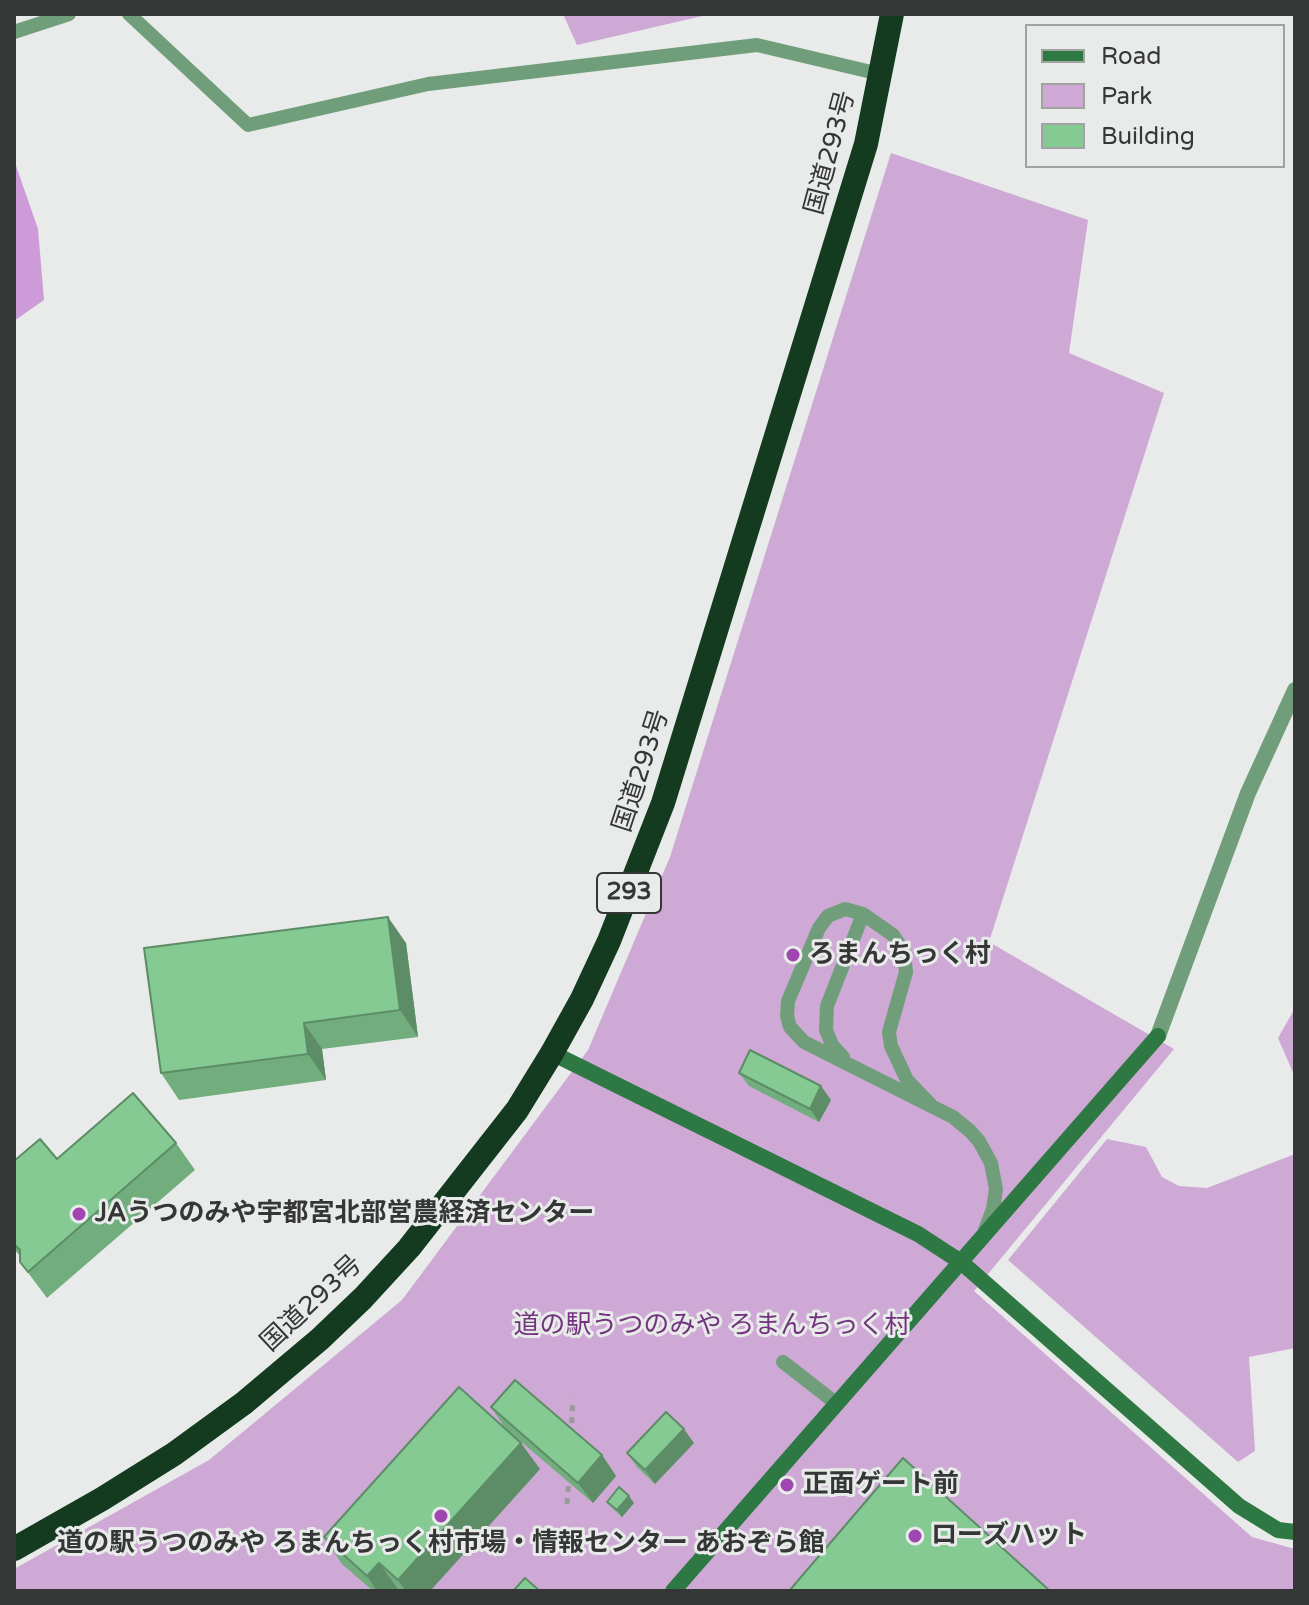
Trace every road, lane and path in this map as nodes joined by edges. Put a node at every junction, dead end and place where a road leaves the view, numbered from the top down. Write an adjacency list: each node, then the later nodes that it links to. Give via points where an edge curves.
1 (69, 14): 4 (lane)
2 (129, 14): 5 (lane, via 248,125 428,84 757,45)
3 (892, 14): 5 (highway, 国道293号 / 293)
4 (14, 32)
5 (880, 74): 8 (highway, 国道293号 / 293, via 866,144 663,803 609,941)
6 (1295, 690): 11 (street, via 1248,793 1158,1036)
7 (863, 914): 9 (lane, via 827,1006 826,1030); 9 (lane, via 845,909 828,916 788,1001 790,1027 804,1042); 10 (lane, via 893,935 904,952 906,972 889,1032 891,1046 907,1080)
8 (552, 1053): 12 (street, via 866,1206); 20 (highway, 国道293号 / 293, via 517,1110 409,1248 320,1339 174,1454)
9 (850, 1064): 10 (lane)
10 (931, 1105): 11 (lane, via 970,1131 991,1163 996,1189)
11 (982, 1238): 12 (street)
12 (961, 1262): 15 (street); 19 (street, via 1239,1506 1278,1530)
13 (783, 1362): 15 (lane)
14 (573, 1399): 16 (path)
15 (837, 1404): 21 (street)
16 (571, 1444)
17 (569, 1474): 18 (path)
18 (567, 1504)
19 (1295, 1532)
20 (14, 1549)
21 (673, 1591)

